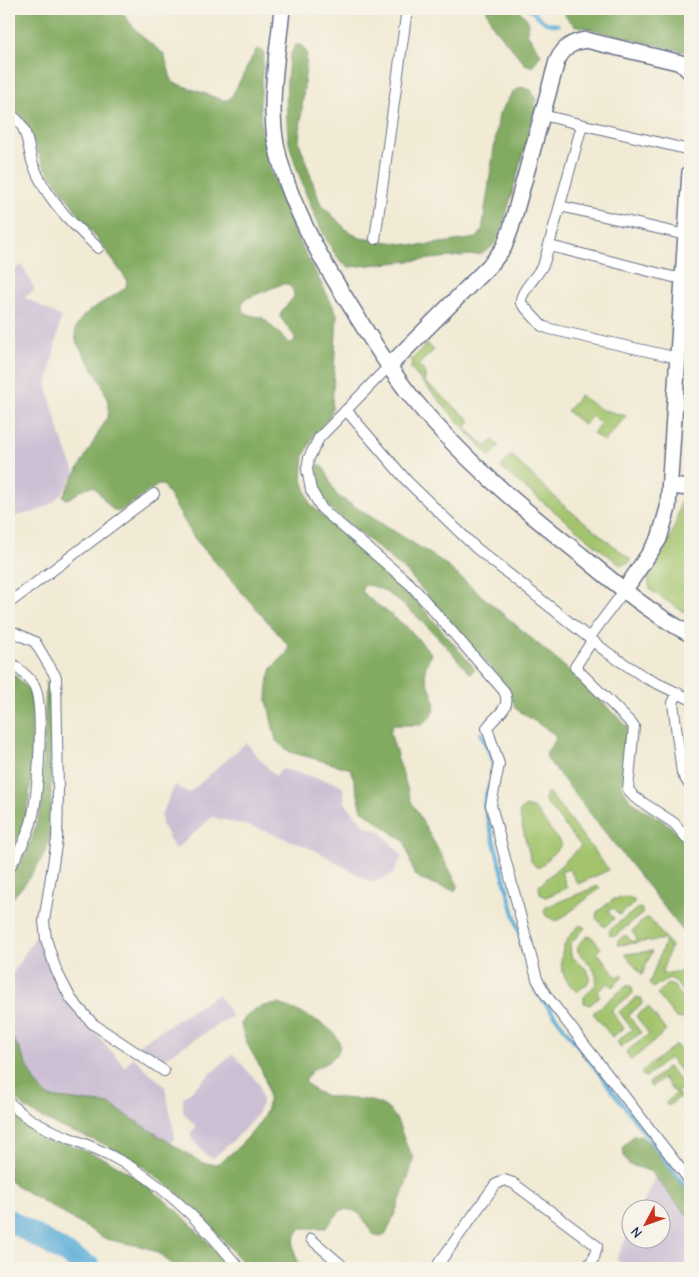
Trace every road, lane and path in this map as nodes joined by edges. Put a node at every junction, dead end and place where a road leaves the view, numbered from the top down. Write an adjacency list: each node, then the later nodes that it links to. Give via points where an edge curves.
1 (282, 9): 16 (street, via 273,106 280,161 317,248)
2 (407, 9): 11 (street)
3 (690, 72): 5 (street, via 681,63 596,42 577,41 561,52 557,60)
4 (9, 114): 13 (street, via 22,124 33,163 54,206)
5 (542, 116): 6 (street); 16 (street, via 504,247 485,271)
6 (582, 125): 7 (street); 9 (street)
7 (690, 150)
8 (690, 172): 10 (street)
9 (560, 206): 10 (street); 12 (street)
10 (686, 235): 14 (street)
11 (375, 239)
12 (550, 246): 14 (street); 15 (street, via 540,271 520,298 523,307 542,326)
13 (98, 248)
14 (683, 277): 15 (street)
15 (678, 358): 18 (street)
16 (389, 366): 17 (street); 21 (street, via 429,418 494,485)
17 (346, 410): 25 (street, via 407,481 455,529); 34 (street, via 313,448 307,468 311,490 322,508 407,581 504,691 506,707 487,728 499,764 491,805 537,979)
18 (670, 486): 19 (street); 21 (street, via 662,532)
19 (690, 488)
20 (154, 494): 22 (street)
21 (624, 590): 24 (street, via 658,616); 25 (street)
22 (9, 603)
23 (9, 630): 32 (street, via 35,642 56,677 56,838 44,921 56,970 71,999 93,1024)
24 (690, 634)
25 (591, 640): 27 (street, via 626,666); 30 (street, via 574,667 634,726 628,789 634,797 674,823)
26 (9, 661): 31 (street, via 29,678 38,702 36,801 26,836)
27 (678, 694): 28 (street); 29 (street, via 673,703 682,773)
28 (690, 699)
29 (690, 786)
30 (690, 842)
31 (9, 868)
32 (164, 1071)
33 (9, 1102): 36 (street, via 36,1124 115,1157 134,1170 196,1221)
34 (690, 1181)
35 (311, 1239): 37 (street)
36 (239, 1268)
37 (345, 1268)
38 (437, 1268): 39 (street, via 495,1186 504,1180 513,1183 597,1246 594,1258)
39 (586, 1268)

